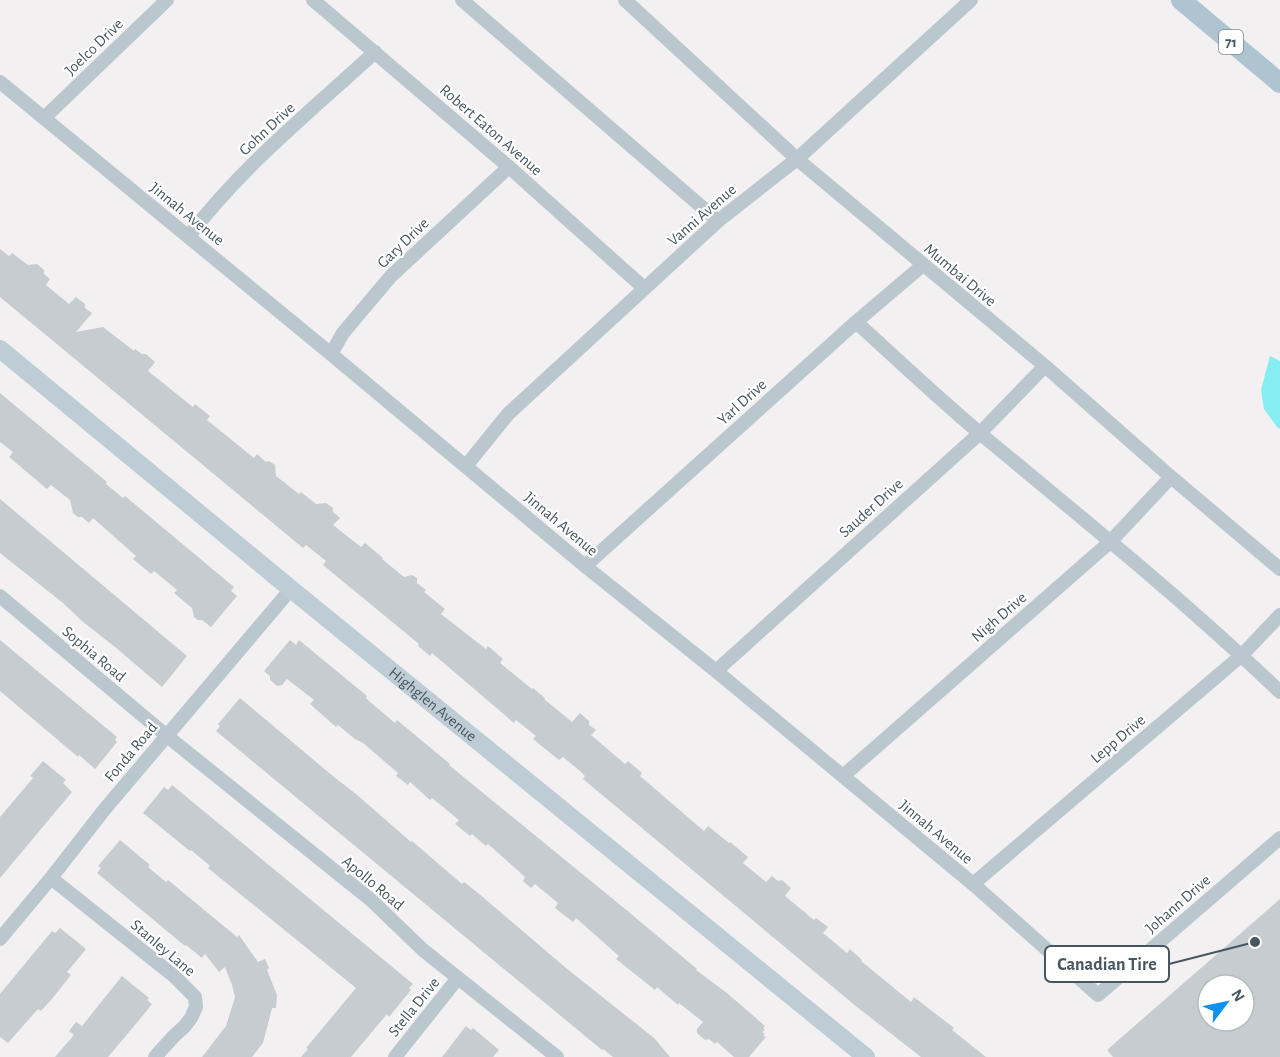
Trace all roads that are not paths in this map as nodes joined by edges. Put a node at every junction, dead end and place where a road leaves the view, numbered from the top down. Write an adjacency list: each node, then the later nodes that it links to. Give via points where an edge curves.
1 (167, 0): 10 (street, Joelco Drive)
2 (313, 0): 7 (street, Robert Eaton Avenue)
3 (462, 0): 13 (street)
4 (625, 0): 11 (street, Mumbai Drive)
5 (971, 0): 11 (street, Vanni Avenue)
6 (1181, 0): 9 (main road, 71)
7 (375, 52): 12 (street, Robert Eaton Avenue); 14 (street, Gohn Drive, via 265,153)
8 (0, 81): 10 (street, Jinnah Avenue)
9 (1280, 83)
10 (44, 118): 14 (street, Jinnah Avenue)
11 (796, 159): 13 (street, Vanni Avenue); 15 (street, Mumbai Drive)
12 (509, 167): 16 (street, Robert Eaton Avenue); 19 (street, Gary Drive, via 391,276 343,333)
13 (718, 221): 16 (street, Vanni Avenue)
14 (189, 236): 19 (street, Jinnah Avenue)
15 (923, 265): 17 (street, Yarl Drive); 20 (street, Mumbai Drive)
16 (644, 288): 22 (street, Vanni Avenue, via 508,414)
17 (856, 322): 21 (street); 25 (street, Yarl Drive)
18 (0, 349): 27 (street, Highglen Avenue)
19 (331, 354): 22 (street, Jinnah Avenue)
20 (1045, 366): 21 (street, Sauder Drive); 23 (street, Mumbai Drive)
21 (980, 433): 24 (street); 31 (street, Sauder Drive)
22 (466, 466): 25 (street, Jinnah Avenue)
23 (1171, 477): 24 (street, Nigh Drive); 26 (street, Mumbai Drive)
24 (1110, 542): 30 (street); 34 (street, Nigh Drive)
25 (585, 566): 31 (street, Jinnah Avenue)
26 (1280, 569)
27 (291, 589): 33 (street, Fonda Road); 44 (street, Highglen Avenue)
28 (0, 596): 33 (street, Sophia Road)
29 (1280, 615): 30 (street, Lepp Drive)
30 (1242, 655): 32 (street); 37 (street, Lepp Drive)
31 (716, 671): 34 (street, Jinnah Avenue)
32 (1280, 692)
33 (166, 736): 36 (street, Fonda Road); 39 (street, Apollo Road, via 371,900)
34 (843, 776): 37 (street, Jinnah Avenue)
35 (1280, 838): 40 (street, Johann Drive)
36 (51, 878): 38 (street, Fonda Road); 41 (street, Stanley Lane, via 195,997 191,1018)
37 (973, 884): 40 (street, Jinnah Avenue)
38 (0, 939)
39 (458, 978): 42 (street, Stella Drive); 43 (street, Apollo Road)
40 (1098, 995)
41 (156, 1057)
42 (395, 1057)
43 (557, 1057)
44 (866, 1057)

